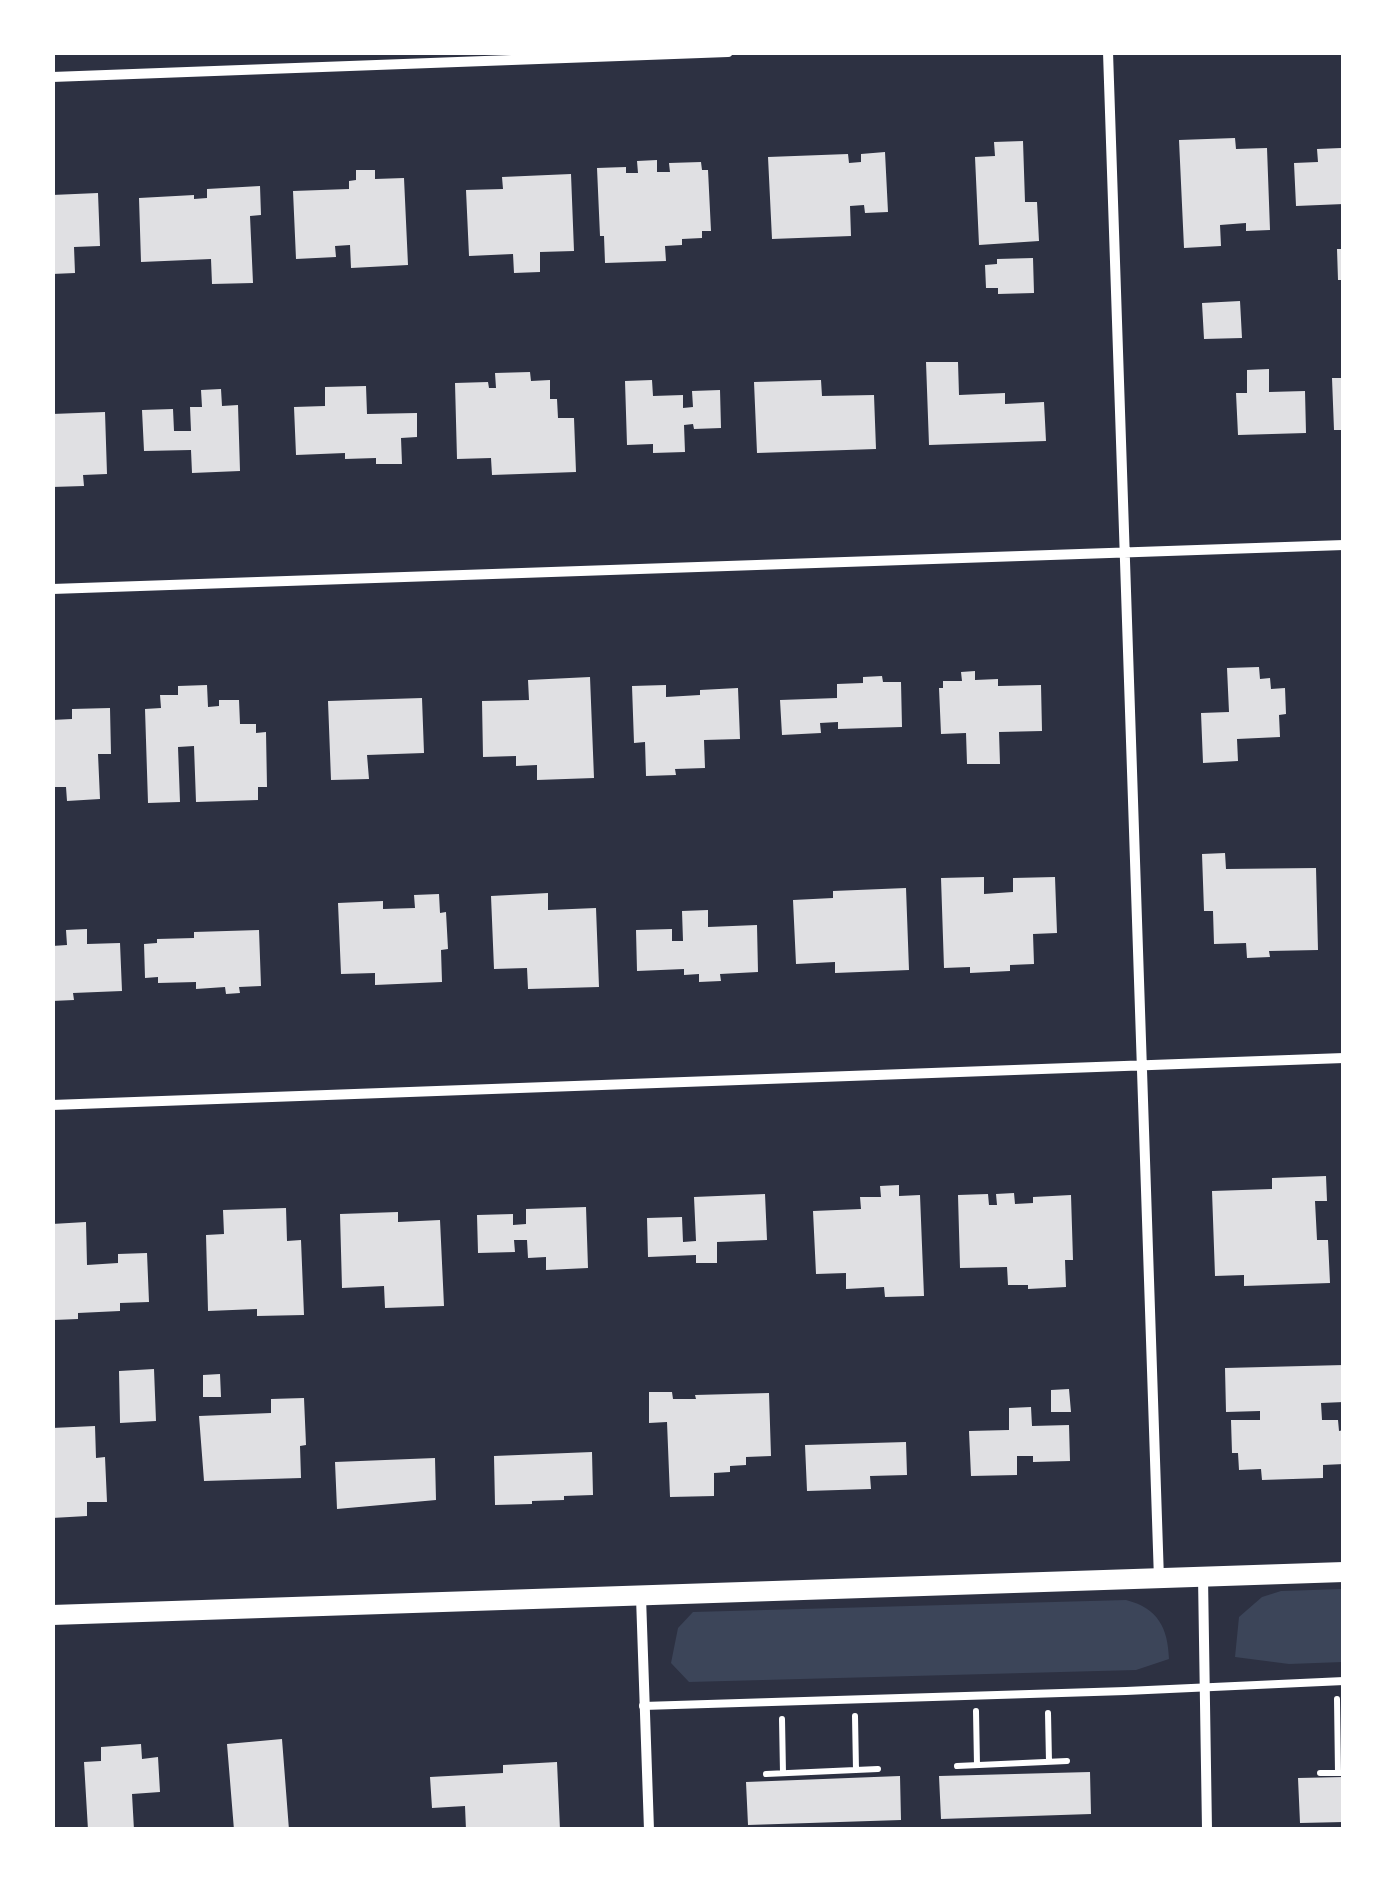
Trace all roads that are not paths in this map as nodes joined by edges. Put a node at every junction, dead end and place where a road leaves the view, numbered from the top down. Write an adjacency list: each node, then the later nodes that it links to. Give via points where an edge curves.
1 (728, 52): 3 (street)
2 (1108, 52): 5 (street)
3 (52, 76)
4 (1344, 545): 5 (street)
5 (1124, 553): 6 (street); 8 (street)
6 (52, 589)
7 (1344, 1058): 8 (street)
8 (1141, 1067): 9 (street); 12 (street)
9 (52, 1105)
10 (1344, 1572): 11 (main road)
11 (1203, 1576): 12 (main road); 16 (street)
12 (1159, 1579): 13 (main road)
13 (641, 1597): 14 (main road); 17 (street)
14 (52, 1614)
15 (1340, 1681): 16 (lane)
16 (1204, 1687): 17 (lane); 19 (street)
17 (642, 1706): 18 (street)
18 (648, 1830)
19 (1207, 1830)

